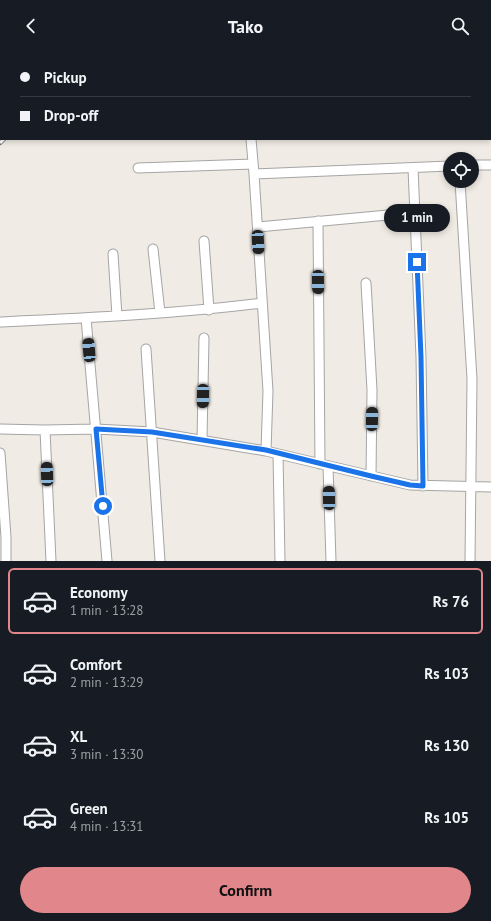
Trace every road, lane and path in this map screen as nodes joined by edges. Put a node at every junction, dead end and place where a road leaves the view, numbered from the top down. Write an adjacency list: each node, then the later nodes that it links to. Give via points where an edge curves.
1 (251, 140): 7 (street)
2 (479, 165): 3 (street)
3 (491, 165)
4 (443, 166): 6 (street)
5 (138, 168): 7 (street)
6 (413, 168): 7 (street); 34 (street, via 421,357)
7 (254, 169): 11 (street)
8 (460, 188): 36 (street, via 472,379)
9 (388, 215): 10 (street)
10 (318, 222): 11 (street); 32 (street)
11 (258, 227): 16 (street)
12 (204, 242): 17 (street)
13 (152, 249): 18 (street)
14 (113, 254): 19 (street)
15 (366, 283): 33 (street, via 372,390)
16 (262, 303): 17 (street); 29 (street, via 268,391)
17 (209, 310): 18 (street)
18 (160, 313): 19 (street)
19 (117, 316): 20 (street)
20 (86, 318): 21 (street); 25 (street)
21 (0, 322)
22 (204, 338): 28 (street)
23 (146, 349): 27 (street)
24 (0, 429): 26 (street)
25 (96, 429): 26 (street); 27 (street); 40 (street)
26 (45, 430): 39 (street)
27 (152, 432): 28 (street); 41 (street)
28 (202, 440): 29 (street)
29 (266, 450): 31 (street)
30 (0, 453): 37 (street)
31 (278, 454): 32 (street); 42 (street)
32 (324, 465): 33 (street); 43 (street)
33 (371, 476): 34 (street)
34 (423, 486): 36 (street)
35 (491, 487): 36 (street)
36 (470, 488): 44 (street)
37 (3, 548): 38 (street)
38 (6, 561)
39 (51, 561)
40 (107, 561)
41 (160, 561)
42 (280, 561)
43 (331, 561)
44 (470, 561)

